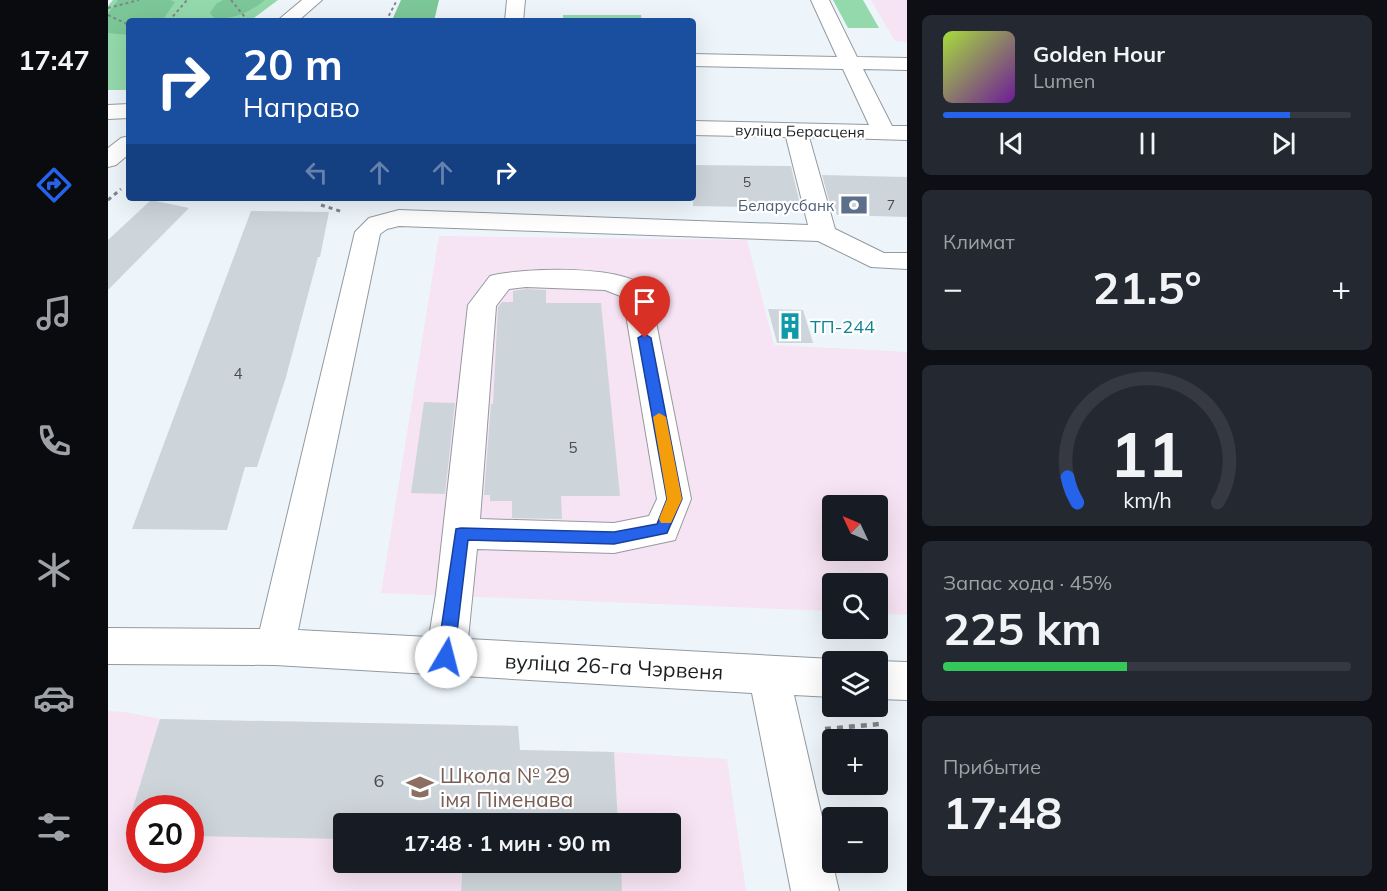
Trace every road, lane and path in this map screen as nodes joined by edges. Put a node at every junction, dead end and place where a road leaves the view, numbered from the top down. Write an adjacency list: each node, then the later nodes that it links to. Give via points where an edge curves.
1 (139, 0): 8 (path)
2 (187, 0): 10 (path)
3 (231, 0): 11 (path)
4 (313, 0): 12 (street)
5 (397, 0): 13 (path)
6 (516, 0): 14 (street)
7 (820, 0): 17 (street)
8 (108, 8)
9 (108, 15): 15 (path)
10 (172, 18)
11 (246, 18)
12 (290, 18)
13 (388, 18)
14 (514, 18)
15 (126, 24)
16 (696, 60): 17 (street)
17 (850, 63): 18 (street); 23 (street)
18 (907, 64)
19 (126, 111): 20 (street)
20 (108, 112)
21 (696, 128): 22 (street, вуліца Берасценя)
22 (796, 131): 23 (street, вуліца Берасценя); 27 (street)
23 (884, 133): 24 (street, вуліца Берасценя)
24 (907, 133)
25 (126, 145): 26 (street)
26 (108, 160)
27 (823, 233): 28 (street, via 880,261); 31 (street, via 399,218 378,223 368,232)
28 (907, 261)
29 (461, 534): 29 (street, via 482,305 500,282 526,278 609,281 636,292 674,499 662,529 614,538); 32 (street)
30 (108, 646): 31 (street, вуліца 26-га Чэрвеня)
31 (275, 647): 32 (street, вуліца 26-га Чэрвеня)
32 (446, 657): 33 (street, вуліца 26-га Чэрвеня)
33 (769, 675): 34 (street, вуліца 26-га Чэрвеня); 37 (street)
34 (822, 678)
35 (888, 680): 36 (street)
36 (907, 681)
37 (815, 891)

